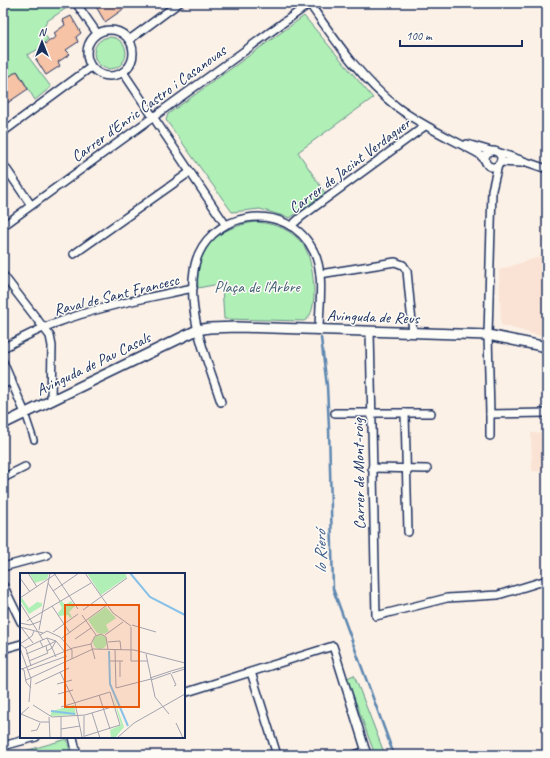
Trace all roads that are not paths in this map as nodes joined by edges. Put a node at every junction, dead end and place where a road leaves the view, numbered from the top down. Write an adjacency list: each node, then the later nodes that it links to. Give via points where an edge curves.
1 (76, 3): 4 (street)
2 (179, 3): 5 (street)
3 (309, 3): 8 (street, Carrer d'Enric Castro i Casanovas); 9 (street, via 365,78 398,108)
4 (97, 33): 5 (street, via 117,30); 6 (street, via 89,41 86,52)
5 (129, 40): 7 (street, via 133,57)
6 (91, 67): 7 (street, via 106,76); 10 (street)
7 (123, 72): 8 (street)
8 (154, 117): 18 (street); 20 (street, Carrer d'Enric Castro i Casanovas)
9 (424, 126): 11 (street); 23 (street, Carrer de Jacint Verdaguer)
10 (3, 132)
11 (452, 139): 12 (street); 13 (street, via 479,154)
12 (494, 152): 13 (street, via 486,154); 15 (street, via 500,156); 16 (street)
13 (486, 162): 15 (street, via 492,166); 19 (street)
14 (3, 164): 20 (street)
15 (499, 164): 16 (street); 19 (street)
16 (530, 164): 17 (street)
17 (547, 169)
18 (190, 172): 21 (street); 24 (street)
19 (492, 190): 33 (street)
20 (31, 206): 22 (street, Carrer d'Enric Castro i Casanovas)
21 (225, 224): 23 (street, via 243,218 262,216 274,218); 27 (street, via 211,236 200,252 194,269)
22 (3, 226)
23 (291, 226): 25 (street, via 310,245)
24 (74, 254)
25 (320, 274): 30 (street); 32 (street, via 395,262 403,264 407,271)
26 (3, 275): 28 (street)
27 (193, 288): 28 (street, Raval de Sant Francesc, via 118,305); 29 (street)
28 (45, 328): 35 (street, Raval de Sant Francesc); 39 (street, via 51,340)
29 (198, 330): 30 (street, Avinguda de Reus, via 225,327); 39 (street, Avinguda de Pau Casals); 40 (street)
30 (319, 330): 31 (street, Avinguda de Reus)
31 (370, 331): 32 (street, Avinguda de Reus); 43 (street, Carrer de Mont-roig)
32 (413, 333): 33 (street, Avinguda de Reus)
33 (488, 334): 34 (street, Avinguda de Reus); 46 (street)
34 (547, 347)
35 (3, 348)
36 (3, 362): 37 (street)
37 (12, 381): 38 (street); 41 (street)
38 (3, 384)
39 (51, 400): 41 (street, Avinguda de Pau Casals)
40 (221, 402)
41 (25, 413): 48 (street, Avinguda de Pau Casals); 50 (street)
42 (335, 413): 43 (street)
43 (371, 413): 44 (street); 52 (street, Carrer de Mont-roig)
44 (405, 413): 45 (street); 53 (street)
45 (431, 413)
46 (490, 414): 47 (street); 49 (street)
47 (547, 414)
48 (3, 424)
49 (490, 436)
50 (34, 440)
51 (25, 467): 55 (street)
52 (372, 468): 53 (street); 59 (street, Carrer de Mont-roig, via 376,616 447,598 498,595)
53 (406, 469): 54 (street); 56 (street)
54 (427, 469)
55 (3, 478)
56 (408, 532)
57 (47, 554): 58 (street)
58 (3, 567)
59 (547, 580)
60 (3, 585): 61 (street)
61 (20, 620)
62 (20, 644): 63 (street)
63 (3, 649)
64 (251, 672): 65 (street); 69 (street, via 333,646); 71 (street)
65 (185, 693)
66 (32, 738): 68 (street)
67 (73, 738): 70 (street)
68 (3, 746)
69 (367, 753): 72 (street)
70 (77, 755)
71 (277, 755)
72 (354, 755)

